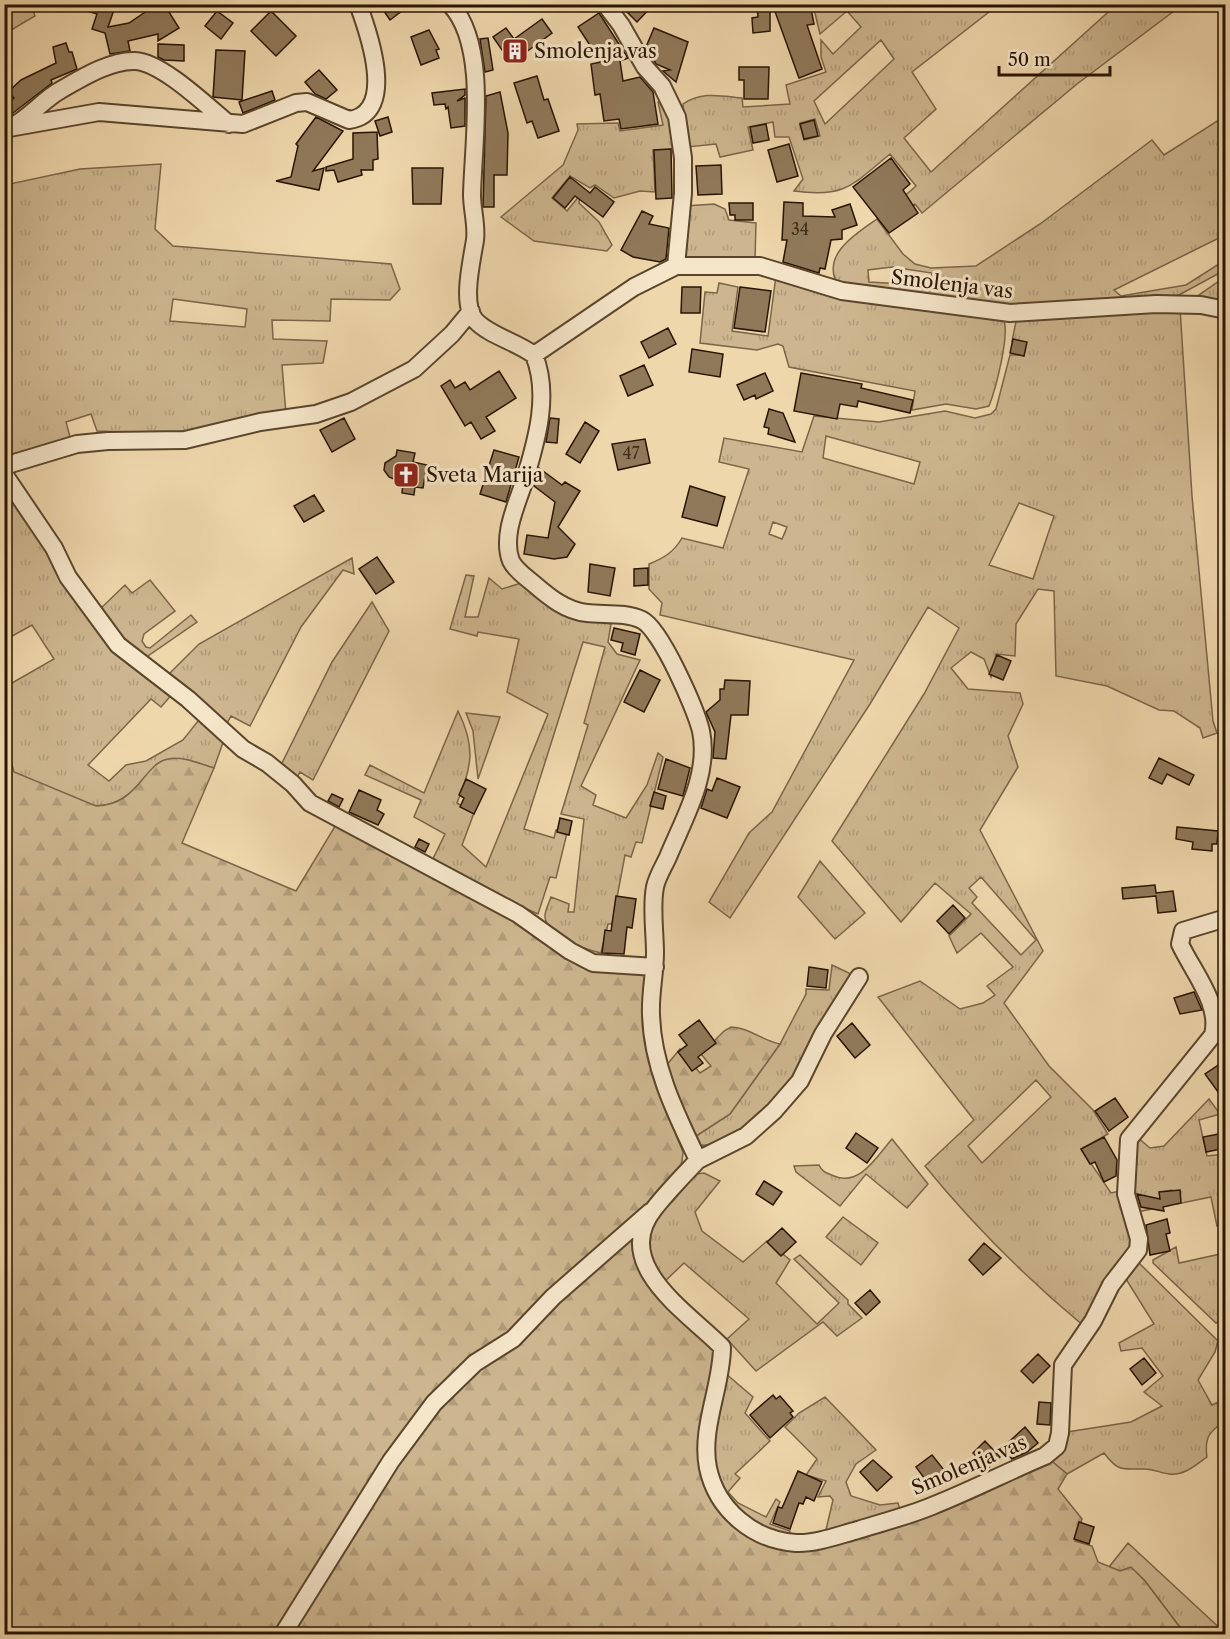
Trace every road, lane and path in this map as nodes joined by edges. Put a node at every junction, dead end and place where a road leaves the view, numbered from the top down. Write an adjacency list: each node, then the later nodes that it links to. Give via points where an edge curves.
1 (358, 4): 4 (street, via 376,59 373,94 363,115 349,120 307,102 243,124)
2 (450, 4): 8 (street, via 466,27 478,112 473,160 476,238 469,282)
3 (604, 4): 6 (street, via 662,86 676,117 684,193)
4 (230, 124): 5 (street, via 99,112); 5 (street, via 163,73 147,63 133,61 108,67 59,91)
5 (7, 129)
6 (676, 266): 7 (street, Smolenja vas, via 760,266 842,291 1010,313 1156,304); 9 (street, Smolenja vas, via 634,287)
7 (1226, 310)
8 (471, 311): 9 (street, via 474,320 485,328); 10 (street, via 414,369 385,386 316,414 233,427 185,440 77,444)
9 (534, 355): 13 (street, via 543,383 542,400 511,523 511,561 532,582 568,607 584,613 633,617 654,630 701,732 697,787 655,887)
10 (4, 466)
11 (4, 474): 13 (street, via 54,548 68,577 118,645 188,699 243,749 293,784 310,803 518,914 593,963)
12 (1226, 918): 16 (street, Smolenja vas, via 1183,931 1180,944 1216,1022 1213,1035 1129,1139 1126,1194 1139,1239 1138,1250 1111,1285 1093,1321 1063,1365 1060,1433 1057,1446 1045,1456 932,1506 834,1537 795,1543 751,1529 727,1511 708,1468 712,1405 722,1366 722,1347 650,1276 642,1249 644,1230)
13 (655, 967): 15 (street, via 650,1012 653,1039 667,1090)
14 (859, 977): 15 (street, via 823,1034 800,1081 781,1104 746,1136)
15 (698, 1160): 16 (street, Smolenja vas)
16 (653, 1210): 17 (street, via 609,1245 513,1339 475,1362 434,1403 391,1461)
17 (283, 1635)

